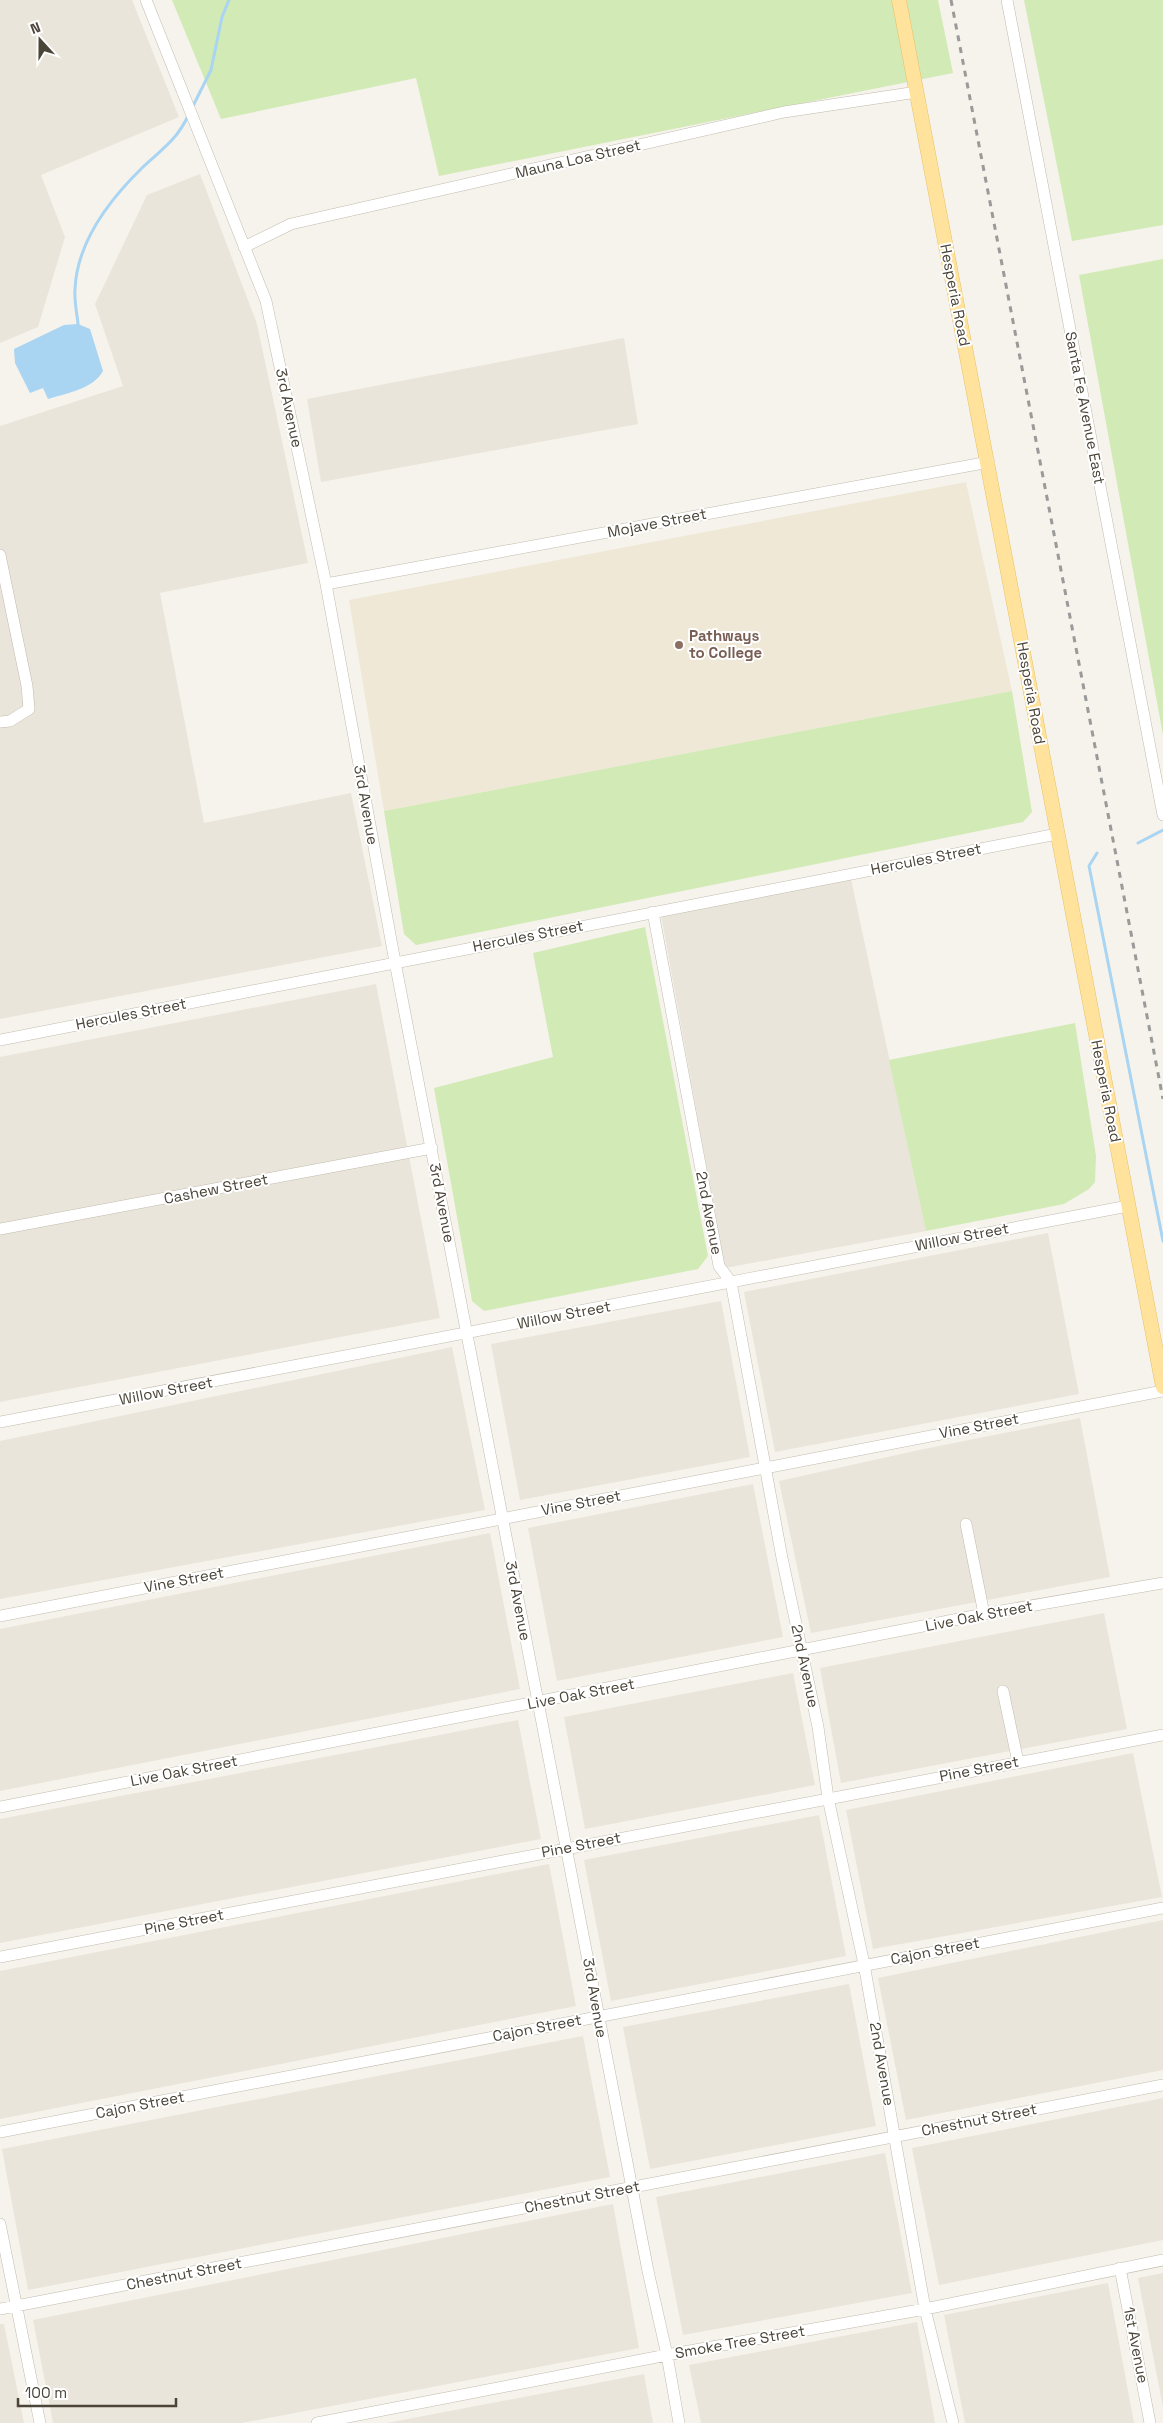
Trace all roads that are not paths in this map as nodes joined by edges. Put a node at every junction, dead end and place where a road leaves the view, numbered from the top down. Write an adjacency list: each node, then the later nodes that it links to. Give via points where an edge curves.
1 (146, 0): 5 (street, 3rd Avenue)
2 (900, 0): 4 (main road, Hesperia Road)
3 (1007, 0): 10 (street, Santa Fe Avenue East)
4 (917, 92): 5 (street, Mauna Loa Street, via 784,112 291,224); 6 (main road, Hesperia Road)
5 (244, 247): 8 (street, 3rd Avenue, via 266,302)
6 (989, 462): 8 (street, Mojave Street); 11 (main road, Hesperia Road)
7 (0, 555): 9 (street, via 28,686 29,708 10,721)
8 (326, 584): 13 (street, 3rd Avenue)
9 (0, 722)
10 (1163, 815)
11 (1057, 834): 12 (street, Hercules Street); 16 (main road, Hesperia Road)
12 (653, 912): 13 (street, Hercules Street); 18 (street, 2nd Avenue, via 719,1266)
13 (395, 962): 14 (street, Hercules Street); 15 (street, 3rd Avenue)
14 (0, 1040)
15 (432, 1148): 17 (street, Cashew Street); 19 (street, 3rd Avenue)
16 (1128, 1206): 18 (street, Willow Street); 20 (main road, Hesperia Road)
17 (0, 1229)
18 (731, 1282): 19 (street, Willow Street); 23 (street, 2nd Avenue)
19 (467, 1333): 22 (street, Willow Street); 24 (street, 3rd Avenue)
20 (1163, 1386)
21 (1163, 1391): 23 (street, Vine Street)
22 (0, 1422)
23 (766, 1467): 24 (street, Vine Street); 29 (street, 2nd Avenue)
24 (503, 1519): 28 (street, Vine Street); 31 (street, 3rd Avenue)
25 (966, 1524): 27 (street)
26 (1163, 1582): 27 (street, Live Oak Street)
27 (984, 1614): 29 (street, Live Oak Street)
28 (0, 1616)
29 (802, 1650): 31 (street, Live Oak Street); 34 (street, 2nd Avenue)
30 (1003, 1691): 33 (street)
31 (538, 1703): 35 (street, Live Oak Street); 36 (street, 3rd Avenue)
32 (1163, 1735): 33 (street, Pine Street)
33 (1018, 1762): 34 (street, Pine Street)
34 (828, 1798): 36 (street, Pine Street); 39 (street, 2nd Avenue)
35 (0, 1807)
36 (568, 1847): 38 (street, Pine Street); 40 (street, 3rd Avenue)
37 (1163, 1908): 39 (street, Cajon Street)
38 (0, 1957)
39 (864, 1964): 40 (street, Cajon Street); 43 (street, 2nd Avenue)
40 (598, 2016): 42 (street, Cajon Street); 44 (street, 3rd Avenue)
41 (1163, 2085): 43 (street, Chestnut Street)
42 (0, 2132)
43 (895, 2136): 44 (street, Chestnut Street); 50 (street, 2nd Avenue)
44 (632, 2188): 48 (street, Chestnut Street); 51 (street, 3rd Avenue)
45 (0, 2224): 48 (street)
46 (1163, 2260): 47 (street, Smoke Tree Street)
47 (1120, 2268): 50 (street, Smoke Tree Street); 56 (street, 1st Avenue)
48 (17, 2305): 49 (street, Chestnut Street); 52 (street)
49 (0, 2309)
50 (925, 2309): 51 (street, Smoke Tree Street); 55 (street, 2nd Avenue)
51 (667, 2355): 53 (street, Smoke Tree Street); 54 (street, 3rd Avenue)
52 (40, 2423)
53 (317, 2423)
54 (679, 2423)
55 (953, 2423)
56 (1150, 2423)

